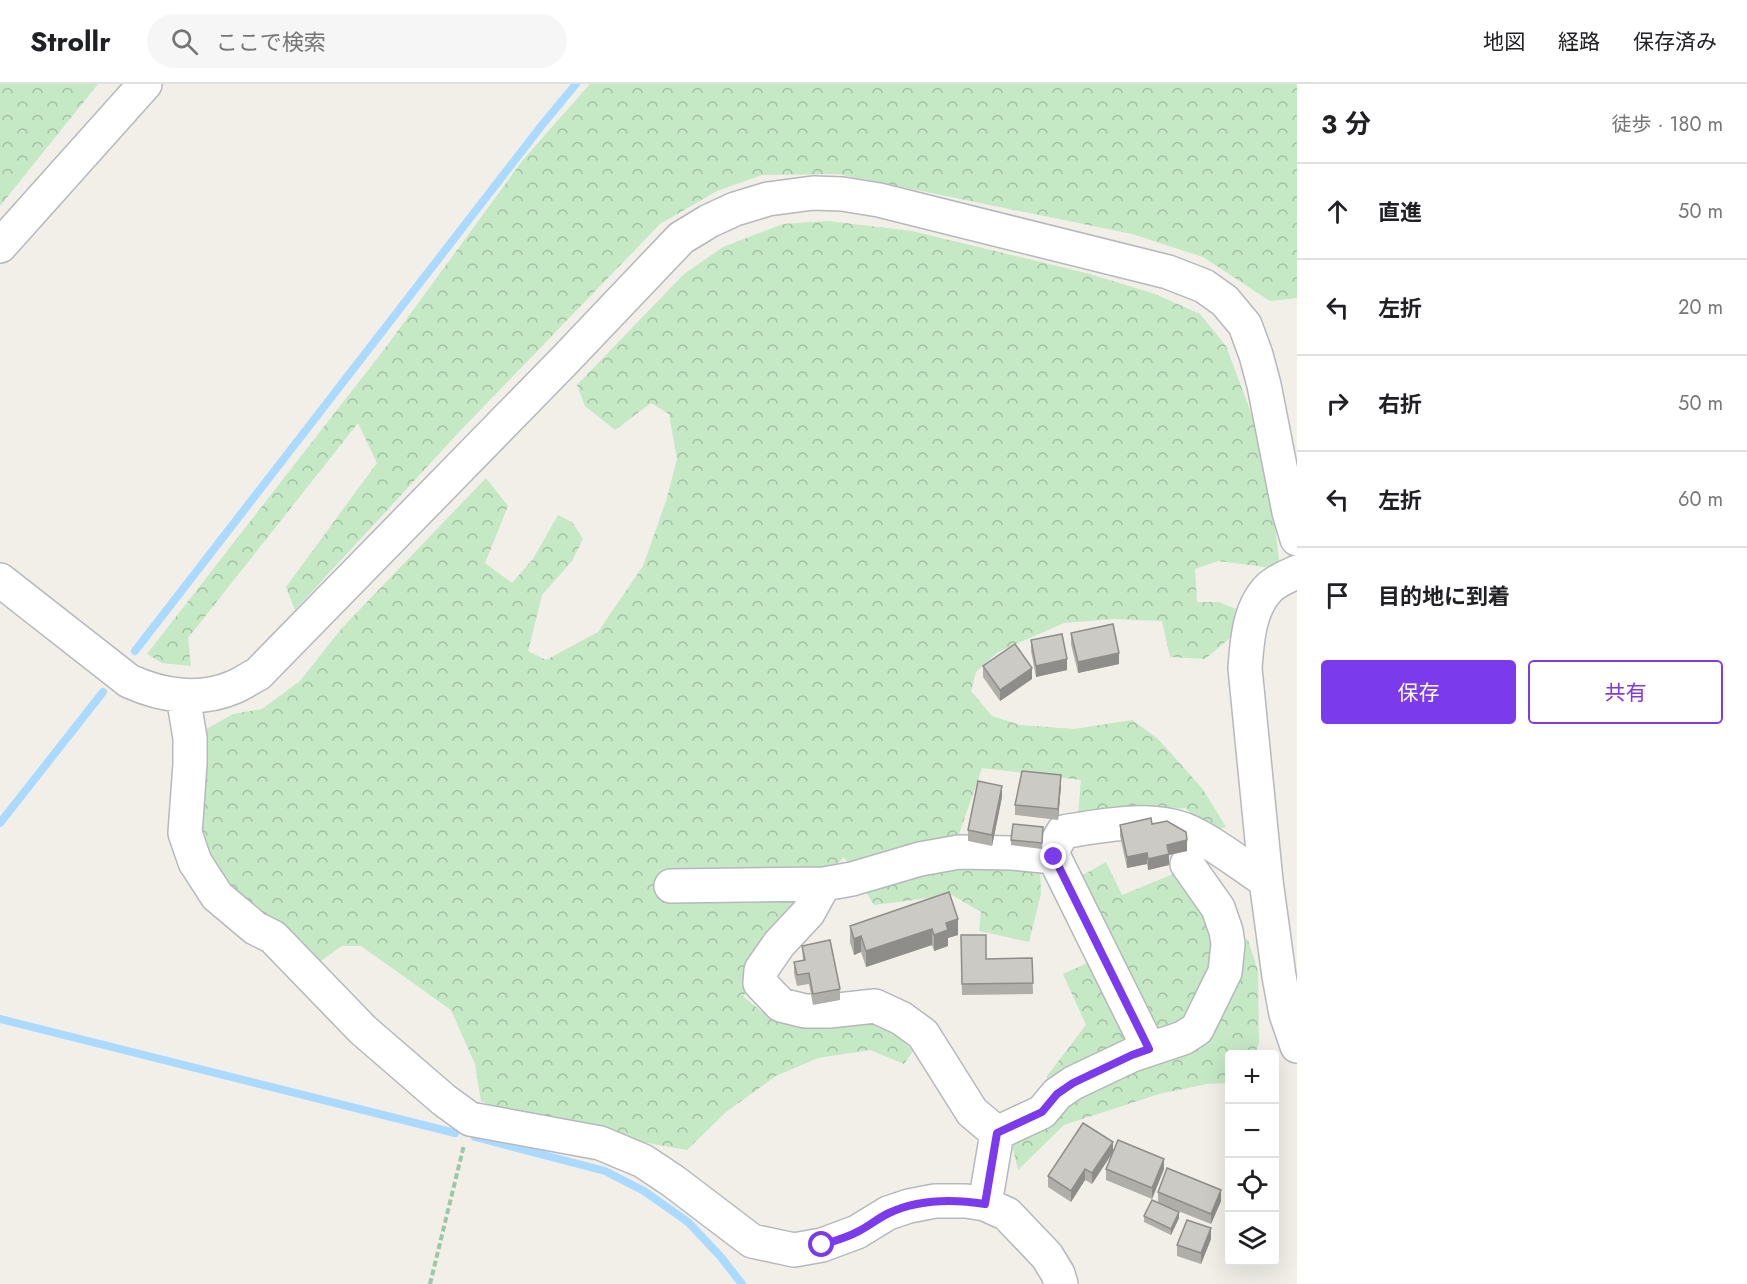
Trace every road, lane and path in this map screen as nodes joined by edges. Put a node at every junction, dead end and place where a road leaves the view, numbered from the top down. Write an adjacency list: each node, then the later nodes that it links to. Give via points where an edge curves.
1 (145, 84): 2 (street)
2 (0, 246)
3 (1297, 539): 6 (street, via 1264,385 1245,325 1225,301 1204,286 1168,272 879,200 813,193 768,199 735,209 681,238 258,674 233,688 209,695)
4 (1297, 572): 9 (street, via 1269,588 1257,605 1247,640 1245,668)
5 (0, 580): 6 (street, via 129,681)
6 (183, 696): 14 (street, via 190,738 185,833 195,862 217,896 273,938 363,1030)
7 (1054, 857): 9 (street, via 1053,849 1063,832 1098,826 1164,824 1195,834); 10 (street, via 959,852); 13 (street)
8 (1187, 864): 13 (street, via 1218,908 1228,944 1225,972 1197,1029)
9 (1266, 881): 12 (street, via 1286,1014)
10 (824, 884): 11 (street); 15 (street, via 808,913 761,970 760,983 780,1005 806,1011 875,1006 901,1018 923,1034 972,1112)
11 (671, 886)
12 (1297, 1046)
13 (1149, 1049): 15 (street, via 1073,1083 1042,1112)
14 (470, 1119): 16 (street, via 600,1143 643,1161 753,1240 794,1250 857,1232 888,1213 909,1206 935,1201); 17 (path)
15 (997, 1133): 16 (street)
16 (985, 1204): 18 (street, via 1007,1214 1040,1248)
17 (430, 1284)
18 (1061, 1284)

